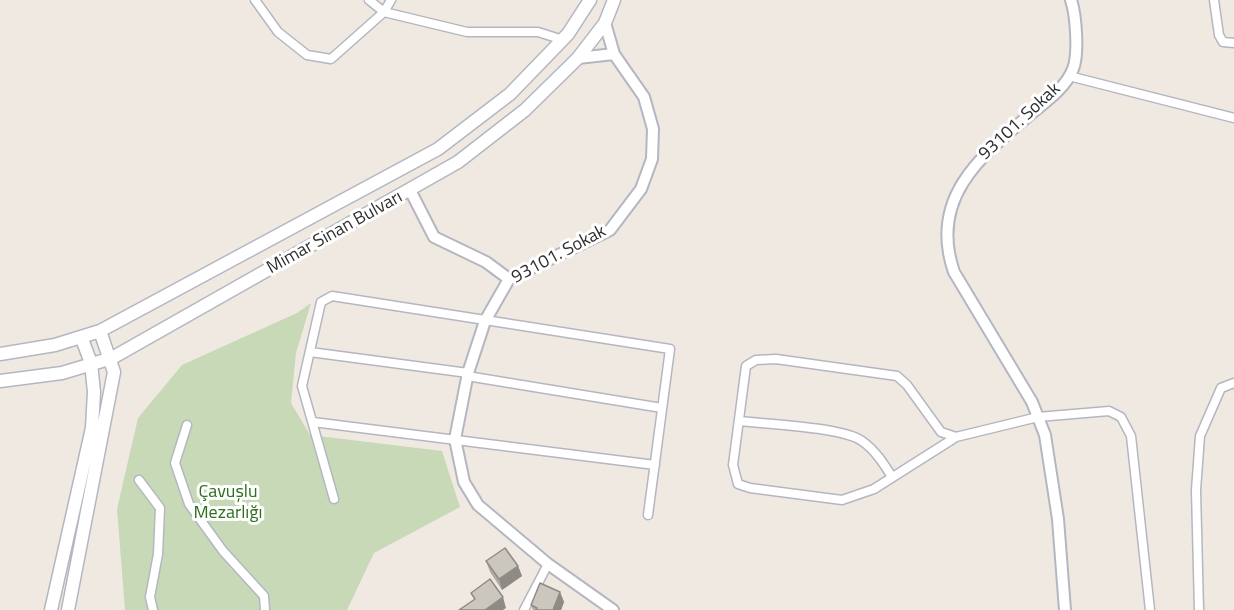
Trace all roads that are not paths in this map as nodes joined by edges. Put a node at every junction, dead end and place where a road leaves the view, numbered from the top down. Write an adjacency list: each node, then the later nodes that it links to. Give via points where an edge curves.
1 (255, 0): 8 (street, via 278,32 307,55 331,59)
2 (369, 0): 8 (street)
3 (391, 0): 8 (street)
4 (590, 0): 10 (main road, Mimar Sinan Bulvarı)
5 (614, 0): 9 (main road, Mimar Sinan Bulvarı)
6 (1071, 0): 14 (street, 93101. Sokak, via 1076,45 1074,68)
7 (1214, 0): 11 (street, via 1219,35 1223,42)
8 (384, 12): 10 (street, via 467,32 538,32)
9 (605, 24): 12 (street, 93101. Sokak); 13 (main road, Mimar Sinan Bulvarı)
10 (562, 40): 19 (main road, Mimar Sinan Bulvarı, via 510,94 438,149)
11 (1234, 43)
12 (614, 54): 13 (street); 17 (street, 93101. Sokak, via 644,98 653,129 651,159 641,189 610,230)
13 (578, 58): 16 (main road, Mimar Sinan Bulvarı, via 525,110 458,162)
14 (1069, 76): 15 (street); 29 (street, 93101. Sokak, via 1057,93 973,167 951,204 947,233 954,272)
15 (1234, 118)
16 (410, 190): 17 (street, via 434,237 486,262); 23 (main road, Mimar Sinan Bulvarı)
17 (509, 279): 18 (street, 93101. Sokak)
18 (485, 321): 21 (street, via 332,296 321,302); 25 (street, 93101. Sokak); 28 (street, via 670,349)
19 (100, 331): 20 (main road, Mimar Sinan Bulvarı); 23 (main road)
20 (82, 339): 22 (main road, Mimar Sinan Bulvarı); 24 (main road)
21 (310, 352): 25 (street); 31 (street, via 302,386)
22 (0, 354)
23 (112, 358): 24 (main road, Mimar Sinan Bulvarı); 43 (main road, via 114,372)
24 (91, 363): 26 (main road, Mimar Sinan Bulvarı, via 62,373); 42 (main road, via 92,428)
25 (467, 374): 28 (street); 34 (street, 93101. Sokak)
26 (0, 381)
27 (1234, 383): 49 (street, via 1221,388 1200,436 1196,490)
28 (662, 408): 35 (street)
29 (1038, 417): 33 (street); 41 (street, 93101. Sokak, via 1045,435 1058,519); 48 (street, via 1109,411 1121,417 1131,436)
30 (739, 421): 33 (street, via 746,366 756,360 776,359 897,376 941,432); 36 (street, via 833,432 861,440 881,459); 36 (street, via 733,465 738,484 843,500 874,489)
31 (313, 422): 34 (street); 38 (street)
32 (187, 425): 45 (street, via 175,463 189,504 223,551 264,596)
33 (956, 437): 36 (street)
34 (456, 439): 35 (street); 40 (street, 93101. Sokak, via 464,482 478,505)
35 (655, 465): 39 (street)
36 (892, 477)
37 (139, 480): 44 (street, via 160,508 158,554 150,597)
38 (334, 499)
39 (648, 515)
40 (548, 564): 46 (street); 47 (street, 93101. Sokak)
41 (1064, 608)
42 (51, 610)
43 (68, 610)
44 (153, 610)
45 (265, 610)
46 (524, 610)
47 (613, 610)
48 (1150, 610)
49 (1199, 610)

